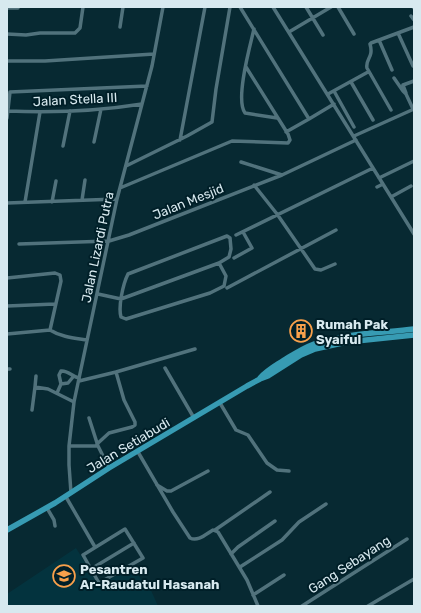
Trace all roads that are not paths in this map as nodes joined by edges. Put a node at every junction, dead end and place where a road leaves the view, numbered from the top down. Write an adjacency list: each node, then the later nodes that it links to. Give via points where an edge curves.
1 (83, 7): 21 (street, via 80,28 75,33)
2 (123, 7): 16 (street)
3 (164, 7): 25 (street, Jalan Lizardi Putra)
4 (205, 7): 53 (street)
5 (230, 7): 53 (street, via 212,122)
6 (240, 7): 18 (street)
7 (273, 7): 19 (street)
8 (306, 7): 14 (street)
9 (331, 7): 14 (street)
10 (338, 7): 22 (street)
11 (7, 8): 12 (street)
12 (18, 8)
13 (411, 16): 15 (street)
14 (312, 18): 19 (street); 23 (street)
15 (414, 20)
16 (120, 27)
17 (414, 27): 20 (street)
18 (254, 29): 28 (street); 48 (street)
19 (289, 32): 36 (street)
20 (398, 33): 24 (street); 27 (street)
21 (7, 34)
22 (354, 34)
23 (323, 35)
24 (379, 40): 29 (street); 30 (street, via 370,43 372,52 366,65)
25 (154, 54): 26 (street); 34 (street, Jalan Lizardi Putra)
26 (7, 61)
27 (413, 66)
28 (246, 67): 47 (street); 47 (street, via 241,99 243,111)
29 (392, 70)
30 (368, 72): 33 (street); 42 (street)
31 (394, 78): 37 (street)
32 (414, 81): 37 (street, via 404,86)
33 (351, 82): 35 (street); 49 (street)
34 (147, 86): 38 (street, Jalan Lizardi Putra); 43 (street, via 13,91 9,94)
35 (334, 91): 36 (street); 50 (street)
36 (328, 94): 39 (street)
37 (406, 94): 41 (street)
38 (142, 104): 40 (street, Jalan Stella III); 58 (street, Jalan Lizardi Putra)
39 (334, 104): 48 (street); 52 (street)
40 (101, 109): 44 (street, Jalan Stella III); 54 (street)
41 (414, 109): 52 (street, Jalan Mesjid)
42 (391, 110)
43 (8, 111): 45 (street, Jalan Stella III); 46 (street)
44 (70, 111): 45 (street, Jalan Stella III); 55 (street)
45 (40, 112): 73 (street)
46 (7, 118)
47 (277, 118): 51 (street)
48 (310, 119): 51 (street)
49 (374, 120)
50 (354, 127)
51 (286, 132): 68 (street, via 290,140 286,143 232,141)
52 (355, 138): 59 (street); 60 (street, Jalan Mesjid)
53 (180, 140): 58 (street)
54 (94, 142)
55 (63, 146)
56 (414, 161): 61 (street)
57 (241, 162): 60 (street)
58 (126, 166): 68 (street, Jalan Lizardi Putra)
59 (373, 168): 61 (street); 75 (street)
60 (282, 175): 65 (street, Jalan Mesjid)
61 (379, 178): 64 (street)
62 (85, 180): 71 (street)
63 (56, 181): 74 (street)
64 (383, 184): 67 (street); 69 (street)
65 (254, 185): 75 (street); 80 (street, Jalan Mesjid)
66 (411, 186): 69 (street)
67 (377, 187)
68 (120, 188): 70 (street, Jalan Lizardi Putra)
69 (391, 197): 78 (street)
70 (117, 199): 71 (street); 80 (street, Jalan Lizardi Putra)
71 (82, 200): 74 (street)
72 (7, 202): 73 (street)
73 (25, 202): 74 (street)
74 (52, 202)
75 (277, 214): 77 (street); 82 (street)
76 (336, 230): 82 (street)
77 (243, 232): 79 (street); 83 (street, via 252,248)
78 (414, 234)
79 (236, 235)
80 (109, 241): 81 (street, Jalan Mesjid); 88 (street, Jalan Lizardi Putra)
81 (19, 244)
82 (301, 248): 85 (street, via 317,270); 87 (street)
83 (234, 258)
84 (219, 263): 89 (street); 89 (street, via 226,276 224,286 210,293 126,319 120,314); 89 (street, via 229,257 231,244 228,236 128,274)
85 (335, 264)
86 (7, 278): 90 (street, via 58,274 61,278)
87 (227, 288)
88 (98, 294): 89 (street); 96 (street, Jalan Lizardi Putra)
89 (121, 299)
90 (55, 304): 91 (street); 93 (street)
91 (7, 306)
92 (414, 329): 103 (main road, Jalan Setiabudi, via 354,335 313,344 266,372)
93 (50, 330): 94 (street); 96 (street)
94 (7, 334)
95 (414, 334): 103 (main road, Jalan Setiabudi, via 353,341 315,349)
96 (88, 340): 102 (street, Jalan Lizardi Putra)
97 (195, 350): 99 (street)
98 (165, 368): 111 (street)
99 (116, 372): 102 (street); 112 (street, via 135,425 109,433)
100 (36, 376): 105 (street)
101 (73, 377): 102 (street); 104 (street, via 68,383); 104 (street, via 66,371 61,371)
102 (79, 379): 107 (street, Jalan Lizardi Putra)
103 (260, 379): 108 (main road, Jalan Setiabudi)
104 (61, 384): 106 (street)
105 (35, 387): 106 (street); 109 (street)
106 (58, 393): 107 (street)
107 (74, 402): 113 (street, Jalan Lizardi Putra)
108 (220, 402): 111 (main road, Jalan Setiabudi); 117 (street, via 236,430 248,435 267,463 277,470)
109 (32, 410)
110 (89, 418): 112 (street)
111 (194, 418): 114 (main road, Jalan Setiabudi)
112 (98, 445): 113 (street); 115 (street)
113 (69, 446): 120 (street, Jalan Lizardi Putra)
114 (138, 452): 115 (main road, Jalan Setiabudi); 118 (street)
115 (110, 468): 120 (main road, Jalan Setiabudi)
116 (208, 471): 118 (street, via 171,491)
117 (288, 471)
118 (156, 485): 126 (street, via 190,538 198,539)
119 (270, 492): 126 (street)
120 (68, 495): 122 (main road, Jalan Setiabudi); 129 (street)
121 (326, 504): 131 (street, via 299,522 282,540)
122 (47, 508): 124 (street); 125 (main road, Jalan Setiabudi)
123 (275, 521): 130 (street)
124 (55, 526)
125 (7, 530)
126 (215, 530): 130 (street)
127 (407, 539): 137 (street, Gang Sebayang)
128 (134, 543): 129 (street, via 125,529); 132 (street); 132 (street, via 142,559 100,583)
129 (95, 547): 132 (street, via 83,555)
130 (231, 554): 131 (street)
131 (240, 567): 135 (street)
132 (91, 569)
133 (284, 575): 135 (street)
134 (414, 579): 138 (street)
135 (253, 595): 136 (street)
136 (258, 606)
137 (302, 606)
138 (368, 606)

